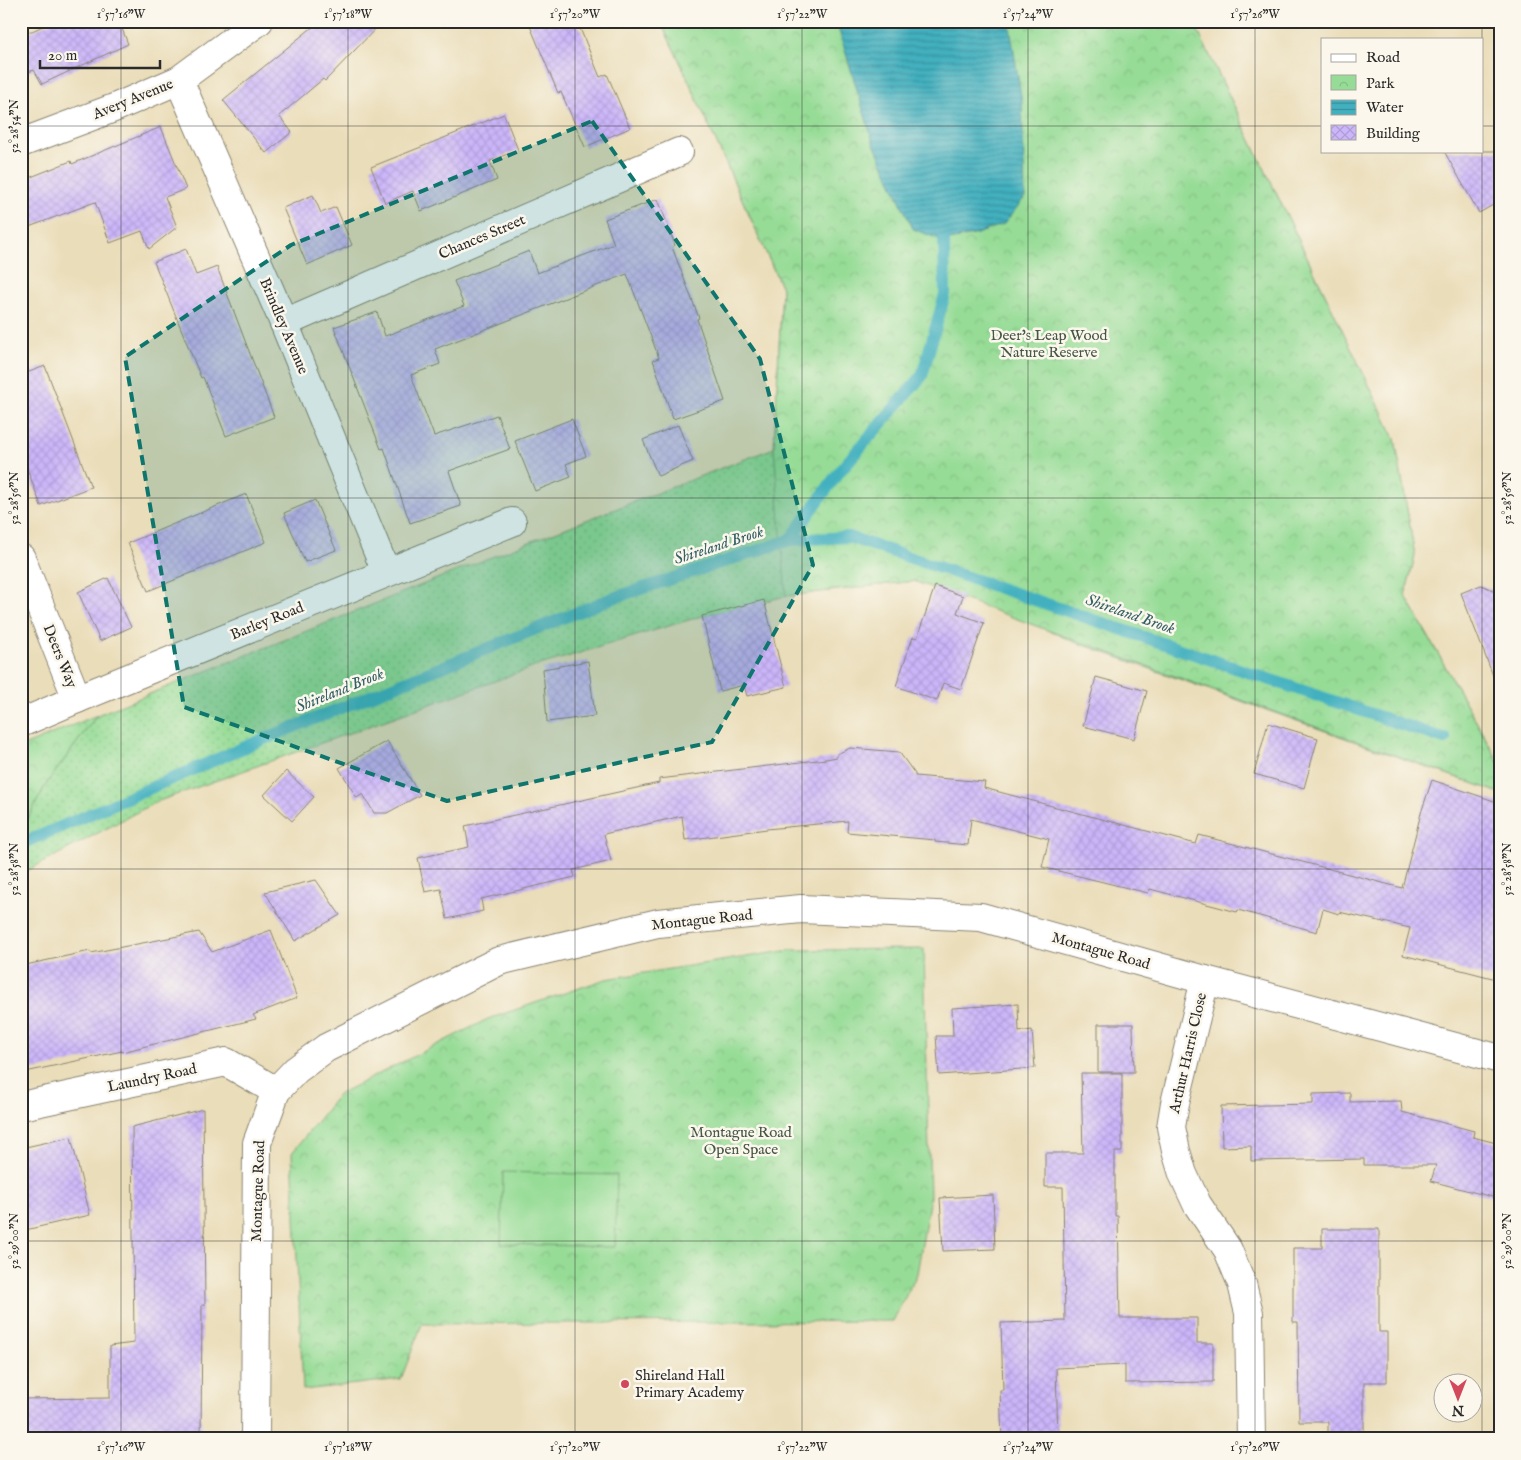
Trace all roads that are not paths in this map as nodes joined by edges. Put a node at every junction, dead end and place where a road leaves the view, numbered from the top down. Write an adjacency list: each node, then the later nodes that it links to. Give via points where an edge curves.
1 (259, 21): 2 (street, Avery Avenue)
2 (179, 80): 3 (street, Avery Avenue); 5 (street, Brindley Avenue)
3 (21, 143)
4 (679, 152): 5 (street, Chances Street)
5 (284, 323): 8 (street, Brindley Avenue)
6 (512, 522): 8 (street, Barley Road)
7 (21, 558): 9 (street, Deers Way)
8 (386, 572): 9 (street, Barley Road)
9 (77, 699): 10 (street, Barley Road)
10 (21, 723)
11 (1205, 980): 12 (street, Montague Road); 13 (street, Montague Road, via 981,917 802,909 658,923 499,961 326,1048 296,1070); 16 (street, Arthur Harris Close, via 1171,1127 1183,1174 1197,1204 1228,1250 1247,1303)
12 (1500, 1060)
13 (276, 1091): 14 (street, Laundry Road, via 226,1062); 15 (street, Montague Road, via 257,1143)
14 (21, 1106)
15 (254, 1439)
16 (1251, 1439)

